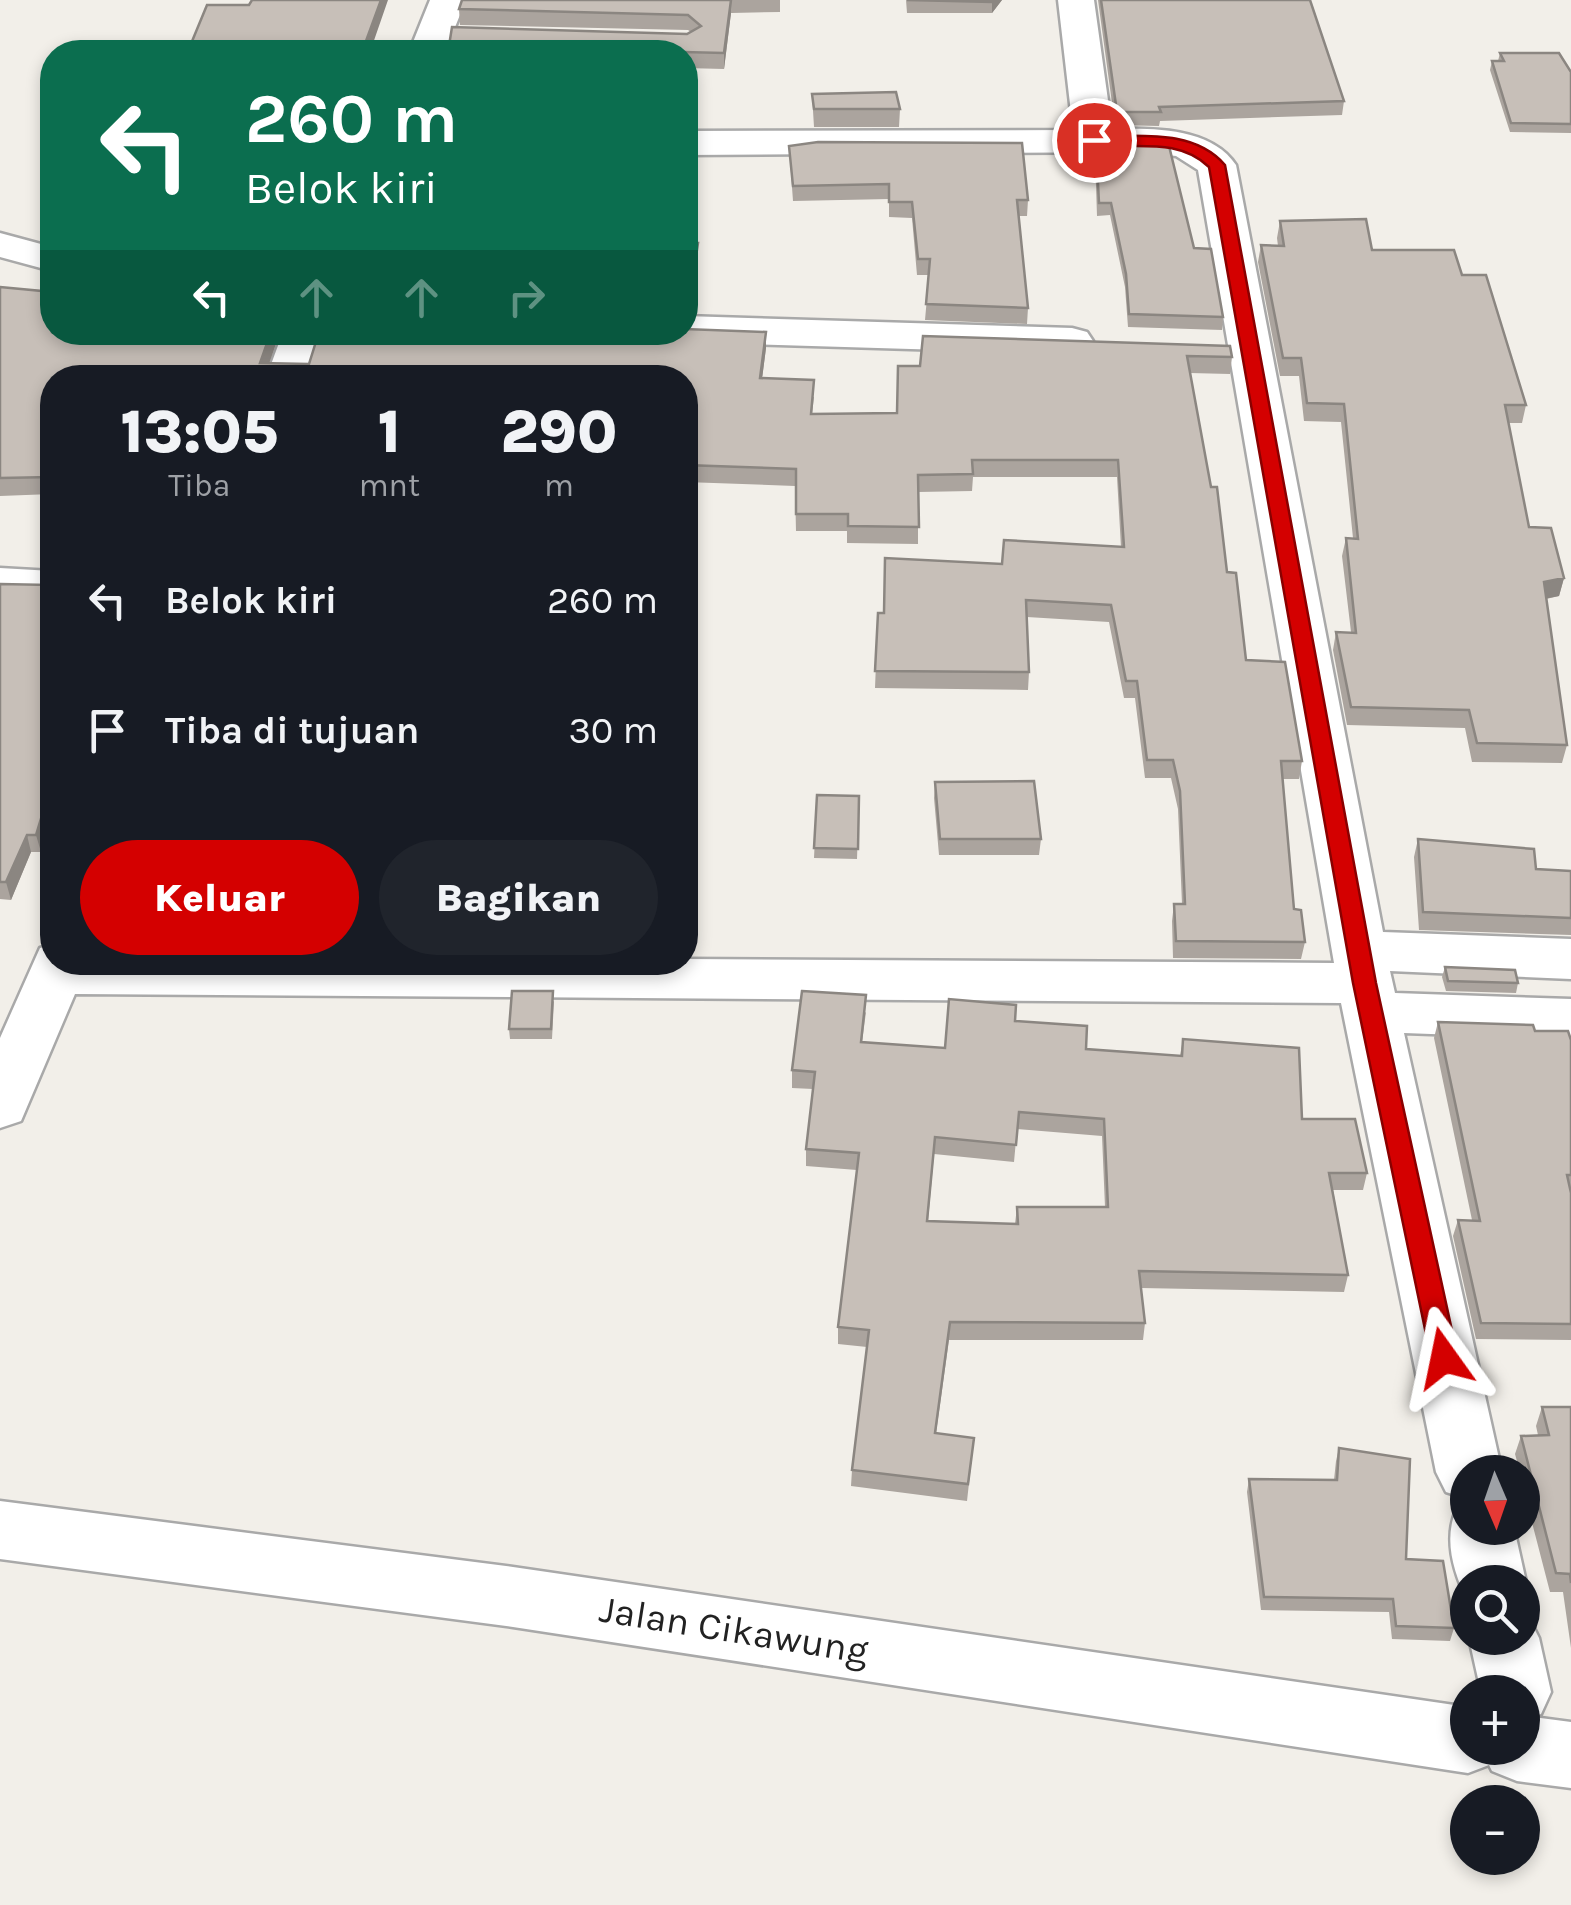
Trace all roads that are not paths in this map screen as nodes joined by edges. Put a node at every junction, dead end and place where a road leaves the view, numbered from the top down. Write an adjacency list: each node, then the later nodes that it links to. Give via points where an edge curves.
1 (448, 0): 3 (street)
2 (1076, 0): 4 (street)
3 (432, 40)
4 (1094, 140): 5 (street); 15 (street, via 1172,142 1200,150 1216,165 1229,346)
5 (698, 143)
6 (0, 245): 7 (street)
7 (40, 256)
8 (698, 329): 9 (street)
9 (1112, 342)
10 (0, 582): 11 (street)
11 (40, 584)
12 (1571, 959): 15 (street)
13 (55, 975): 17 (street)
14 (698, 975): 15 (street)
15 (1365, 982): 16 (street); 18 (street)
16 (1571, 1020)
17 (0, 1106)
18 (1465, 1455)
19 (0, 1530): 20 (street, Jalan Cikawung)
20 (1450, 1725)

